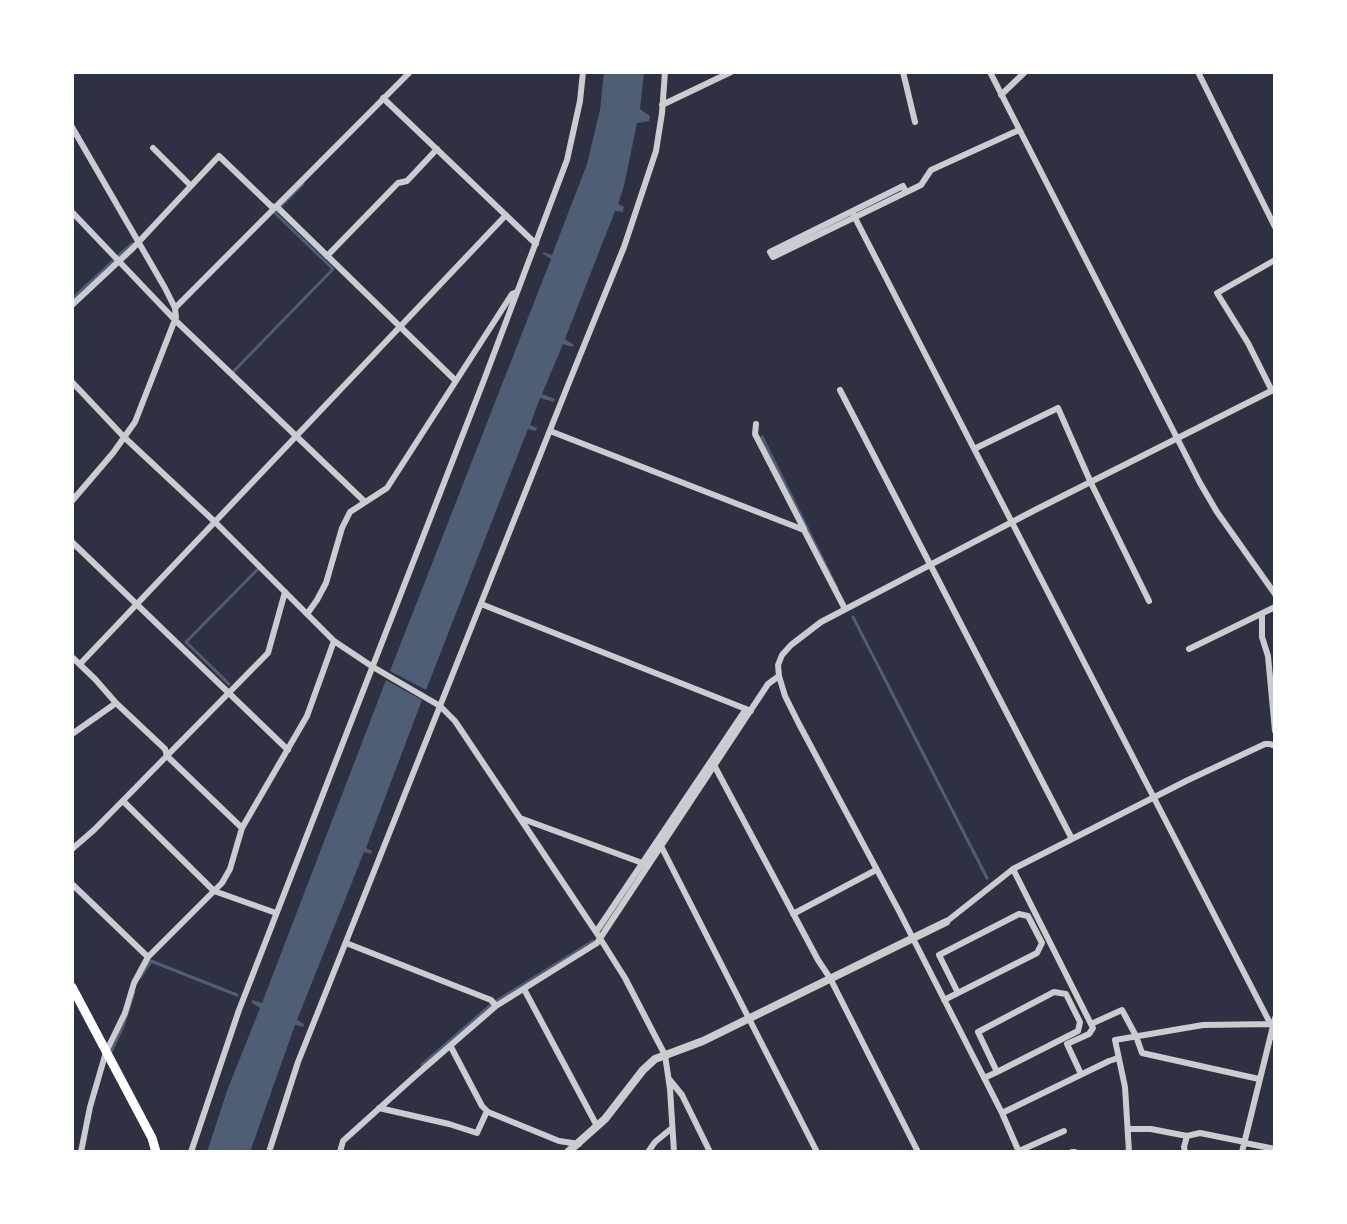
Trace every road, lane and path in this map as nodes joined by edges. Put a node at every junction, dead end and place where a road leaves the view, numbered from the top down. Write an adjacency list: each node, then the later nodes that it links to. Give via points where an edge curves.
1 (410, 72): 10 (street)
2 (583, 72): 24 (street, via 567,160)
3 (665, 72): 11 (street)
4 (731, 72): 11 (street)
5 (903, 72): 12 (street)
6 (990, 72): 9 (street)
7 (1025, 72): 9 (street)
8 (1198, 72): 22 (street)
9 (1001, 95): 14 (street)
10 (383, 98): 16 (street); 18 (street)
11 (662, 105): 38 (street, via 656,151 624,247)
12 (915, 122)
13 (72, 127): 23 (street)
14 (1019, 130): 21 (street, via 931,170 921,185); 41 (street)
15 (153, 148): 17 (street)
16 (437, 149): 20 (street); 25 (street)
17 (191, 186): 18 (street, via 219,156); 23 (street)
18 (274, 207): 25 (street); 30 (street)
19 (72, 212): 27 (street)
20 (506, 215): 24 (street); 32 (street)
21 (853, 215): 21 (street, via 773,257 770,252); 42 (street)
22 (1275, 227)
23 (139, 242): 27 (street); 30 (street)
24 (536, 244): 28 (street)
25 (327, 256): 32 (street)
26 (1275, 260): 36 (street, via 1217,293)
27 (119, 262): 29 (street); 31 (street)
28 (518, 291): 33 (street); 64 (street)
29 (72, 305)
30 (175, 308): 31 (street)
31 (175, 320): 39 (street, via 140,414); 40 (street)
32 (400, 328): 33 (street); 40 (street)
33 (456, 381): 45 (street, via 387,488)
34 (72, 382): 39 (street)
35 (840, 390): 50 (street)
36 (1273, 390): 41 (street)
37 (756, 424): 48 (street, via 755,434)
38 (550, 431): 48 (street); 55 (street)
39 (124, 437): 44 (street); 46 (street)
40 (296, 437): 45 (street); 46 (street)
41 (1178, 439): 43 (street); 52 (street, via 1217,512)
42 (974, 449): 43 (street, via 1058,408); 47 (street)
43 (1091, 483): 47 (street); 53 (street)
44 (72, 501)
45 (364, 501): 58 (street, via 346,518 326,583)
46 (215, 522): 51 (street); 54 (street)
47 (1012, 523): 50 (street); 77 (street)
48 (804, 530): 57 (street)
49 (72, 542): 54 (street)
50 (931, 565): 57 (street); 81 (street)
51 (285, 592): 58 (street); 66 (street, via 268,653)
52 (1275, 594)
53 (1149, 601)
54 (136, 604): 63 (street); 66 (street)
55 (481, 604): 69 (street); 70 (street)
56 (1275, 607): 59 (street)
57 (845, 609): 65 (street, via 791,645 778,665)
58 (307, 614): 60 (street)
59 (1262, 614): 61 (street); 67 (street)
60 (334, 641): 64 (street); 74 (street, via 307,716)
61 (1189, 649)
62 (72, 657): 63 (street)
63 (80, 664): 68 (street)
64 (373, 667): 69 (street); 89 (street)
65 (779, 676): 70 (street); 86 (street)
66 (229, 692): 74 (street); 75 (street)
67 (1274, 702): 71 (street)
68 (116, 703): 72 (street); 75 (street)
69 (440, 706): 79 (street); 94 (street)
70 (748, 710): 76 (street); 84 (street)
71 (1275, 731): 73 (street)
72 (72, 734)
73 (1274, 746): 77 (street, via 1265,744)
74 (288, 750): 80 (street)
75 (167, 756): 78 (street); 80 (street)
76 (714, 765): 82 (street); 90 (street)
77 (1153, 798): 81 (street); 103 (street)
78 (123, 801): 83 (street); 88 (street)
79 (519, 817): 84 (street); 92 (street)
80 (242, 828): 88 (street, via 230,869)
81 (1072, 839): 85 (street)
82 (661, 846): 84 (street); 102 (street)
83 (72, 849)
84 (645, 864): 92 (street)
85 (1013, 869): 91 (street); 104 (street)
86 (876, 870): 90 (street); 93 (street)
87 (72, 884): 95 (street)
88 (214, 891): 89 (street); 95 (street)
89 (276, 913): 128 (street)
90 (793, 914): 96 (street)
91 (946, 922): 93 (street)
92 (598, 935): 97 (street, via 597,943); 108 (street)
93 (912, 938): 96 (street); 100 (street)
94 (346, 943): 101 (street); 129 (street)
95 (148, 957): 107 (street)
96 (830, 978): 102 (street); 136 (street)
97 (524, 989): 101 (street); 118 (street)
98 (958, 993): 98 (street, via 1037,953 1042,943 1028,916 1019,914 939,955); 100 (street)
99 (73, 994): 107 (main road)
100 (944, 1000): 113 (street)
101 (496, 1006): 106 (street)
102 (748, 1018): 108 (street); 135 (street)
103 (1273, 1022): 105 (street, via 1203,1025); 114 (street)
104 (1091, 1024): 105 (street, via 1122,1010); 111 (street, via 1089,1034 1067,1044)
105 (1136, 1036): 109 (street, via 1115,1040); 114 (street, via 1142,1053)
106 (451, 1047): 115 (street); 116 (street)
107 (106, 1052): 126 (street); 127 (main road)
108 (665, 1055): 112 (street); 118 (street, via 643,1070)
109 (1118, 1058): 111 (street); 120 (street)
110 (997, 1072): 110 (street, via 1078,1031 1080,1022 1066,994 1054,992 978,1032); 113 (street)
111 (1081, 1074): 117 (street)
112 (669, 1078): 119 (street); 134 (street)
113 (984, 1078): 117 (street)
114 (1259, 1079): 123 (street)
115 (379, 1108): 116 (street, via 477,1133); 130 (street, via 343,1141)
116 (487, 1111): 124 (street)
117 (1002, 1113): 137 (street)
118 (597, 1126): 124 (street)
119 (672, 1128): 132 (street); 133 (street)
120 (1129, 1129): 122 (street); 138 (street)
121 (1064, 1131): 137 (street)
122 (1187, 1136): 123 (street, via 1200,1133); 139 (street)
123 (1245, 1142): 125 (street); 140 (street)
124 (579, 1144): 131 (street)
125 (1275, 1149)
126 (81, 1152)
127 (156, 1152)
128 (191, 1152)
129 (269, 1152)
130 (340, 1152)
131 (568, 1152)
132 (648, 1152)
133 (674, 1152)
134 (710, 1152)
135 (817, 1152)
136 (918, 1152)
137 (1019, 1152)
138 (1129, 1152)
139 (1185, 1152)
140 (1242, 1152)

